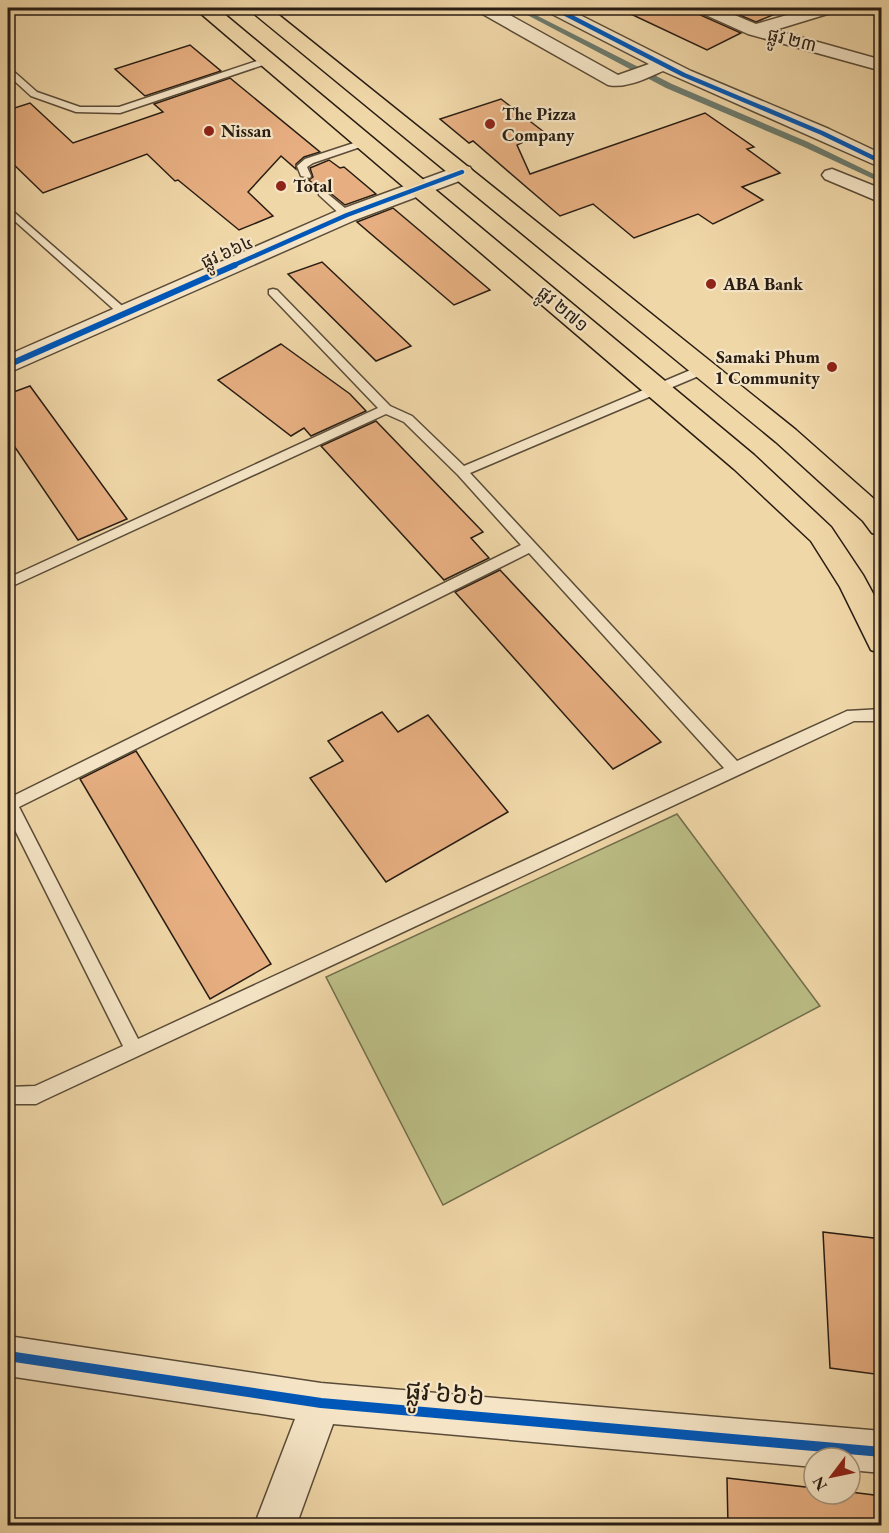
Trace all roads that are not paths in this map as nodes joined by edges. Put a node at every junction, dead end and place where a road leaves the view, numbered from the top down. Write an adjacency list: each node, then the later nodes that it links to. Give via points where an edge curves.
1 (206, 8): 8 (main road, ផ្លូវ ២៧១)
2 (259, 8): 14 (main road, ផ្លូវ ២៧១)
3 (485, 8): 10 (street, via 609,78 621,81)
4 (554, 8): 10 (street)
5 (705, 8): 7 (street, ផ្លូវ ២៣)
6 (828, 8): 7 (street)
7 (754, 30): 9 (street, ផ្លូវ ២៣)
8 (269, 60): 11 (lane, via 120,110 79,110 34,94); 12 (main road, ផ្លូវ ២៧១)
9 (882, 66)
10 (658, 67): 13 (street, via 822,133)
11 (8, 71)
12 (366, 142): 16 (lane, via 309,161 302,166); 17 (main road, ផ្លូវ ២៧១)
13 (882, 162)
14 (462, 172): 17 (street, ផ្លូវ ៦៦៤); 25 (main road, ផ្លូវ ២៧១)
15 (832, 175): 19 (street)
16 (306, 176)
17 (419, 188): 21 (street, ផ្លូវ ៦៦៤); 26 (main road, ផ្លូវ ២៧១)
18 (323, 193): 21 (lane)
19 (882, 197)
20 (8, 210): 23 (lane)
21 (347, 215): 23 (street, ផ្លូវ ៦៦៤)
22 (273, 292): 27 (lane)
23 (124, 314): 24 (street, ផ្លូវ ៦៦៤)
24 (8, 365)
25 (704, 369): 26 (lane); 29 (main road, ផ្លូវ ២៧១, via 786,436)
26 (658, 389): 28 (lane); 32 (main road, ផ្លូវ ២៧១, via 820,534 853,583)
27 (386, 409): 28 (lane, via 408,418); 31 (lane)
28 (462, 472): 30 (lane)
29 (882, 526)
30 (531, 546): 34 (lane); 35 (lane)
31 (8, 583)
32 (882, 642)
33 (882, 715): 34 (lane, via 852,715)
34 (736, 770): 36 (lane)
35 (8, 804): 36 (lane)
36 (134, 1050): 37 (lane, via 36,1095)
37 (8, 1095)
38 (8, 1356): 39 (street, ផ្លូវ ៦៦៦)
39 (321, 1403): 40 (street, ផ្លូវ ៦៦៦); 41 (street)
40 (882, 1452)
41 (275, 1526)

